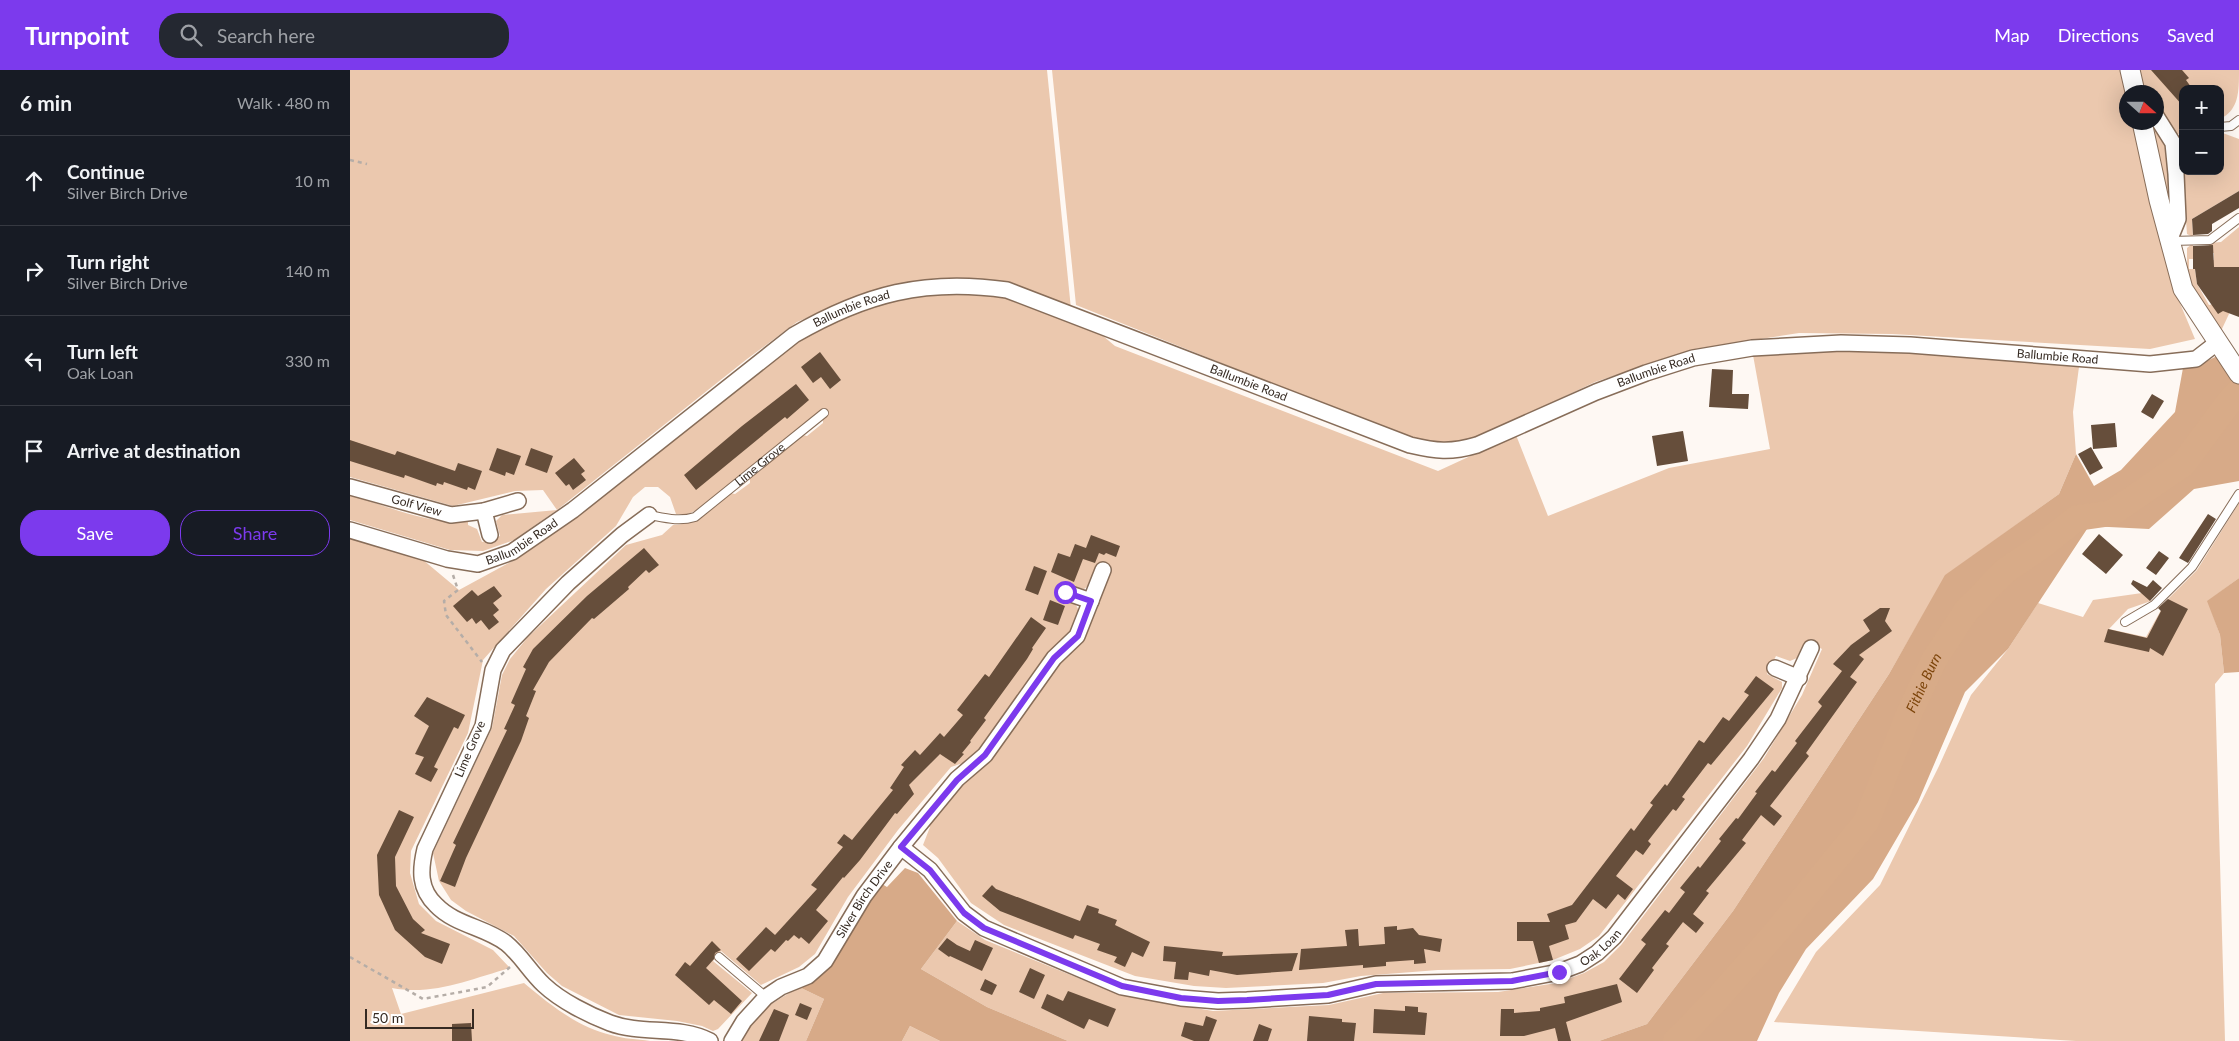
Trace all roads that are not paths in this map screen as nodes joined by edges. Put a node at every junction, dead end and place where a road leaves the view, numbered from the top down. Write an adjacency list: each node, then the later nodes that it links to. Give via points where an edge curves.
1 (2130, 70): 2 (street)
2 (2133, 85)
3 (2239, 120): 5 (lane)
4 (2164, 125): 7 (street)
5 (2224, 127)
6 (2144, 130): 9 (street)
7 (2178, 142): 9 (street, via 2178,219)
8 (2239, 218): 9 (lane, via 2210,240)
9 (2169, 241): 10 (street, via 2184,289)
10 (2218, 342): 11 (street); 18 (street, Ballumbie Road, via 2196,359 2150,364 1910,345 1752,348 1693,358 1646,373 1476,445 1457,451 1437,452 1410,445 1007,290 970,284 917,288 874,298 828,316 794,335 573,510 512,552 478,564 447,560)
11 (2237, 370)
12 (824, 412): 17 (lane, Lime Grove, via 695,517 674,520)
13 (350, 487): 16 (street, Golf View, via 440,514)
14 (2239, 494): 23 (lane, via 2192,568 2154,605)
15 (518, 501): 16 (street, Golf View)
16 (484, 511): 19 (street)
17 (649, 515): 30 (street, Lime Grove, via 622,535 503,650 492,675 483,726 425,849 420,870 424,890 436,906 506,943 545,986 624,1028 682,1031)
18 (350, 530)
19 (490, 535)
20 (1102, 570): 22 (street, Silver Birch Drive)
21 (1065, 592): 22 (street)
22 (1091, 601): 27 (street, Silver Birch Drive, via 1078,636 1054,658 985,755 957,780)
23 (2125, 622)
24 (1811, 648): 26 (street, Oak Loan)
25 (1775, 668): 26 (street)
26 (1799, 678): 27 (street, Oak Loan, via 1752,759 1614,937 1580,964 1559,972 1512,981 1376,984 1328,995 1228,1001 1181,998 1122,986 984,928 964,913 930,870)
27 (901, 847): 29 (street, Silver Birch Drive, via 864,896 825,961 808,976)
28 (719, 957): 29 (lane)
29 (766, 997): 31 (street, Silver Birch Drive, via 744,1021)
30 (710, 1041)
31 (732, 1041)

